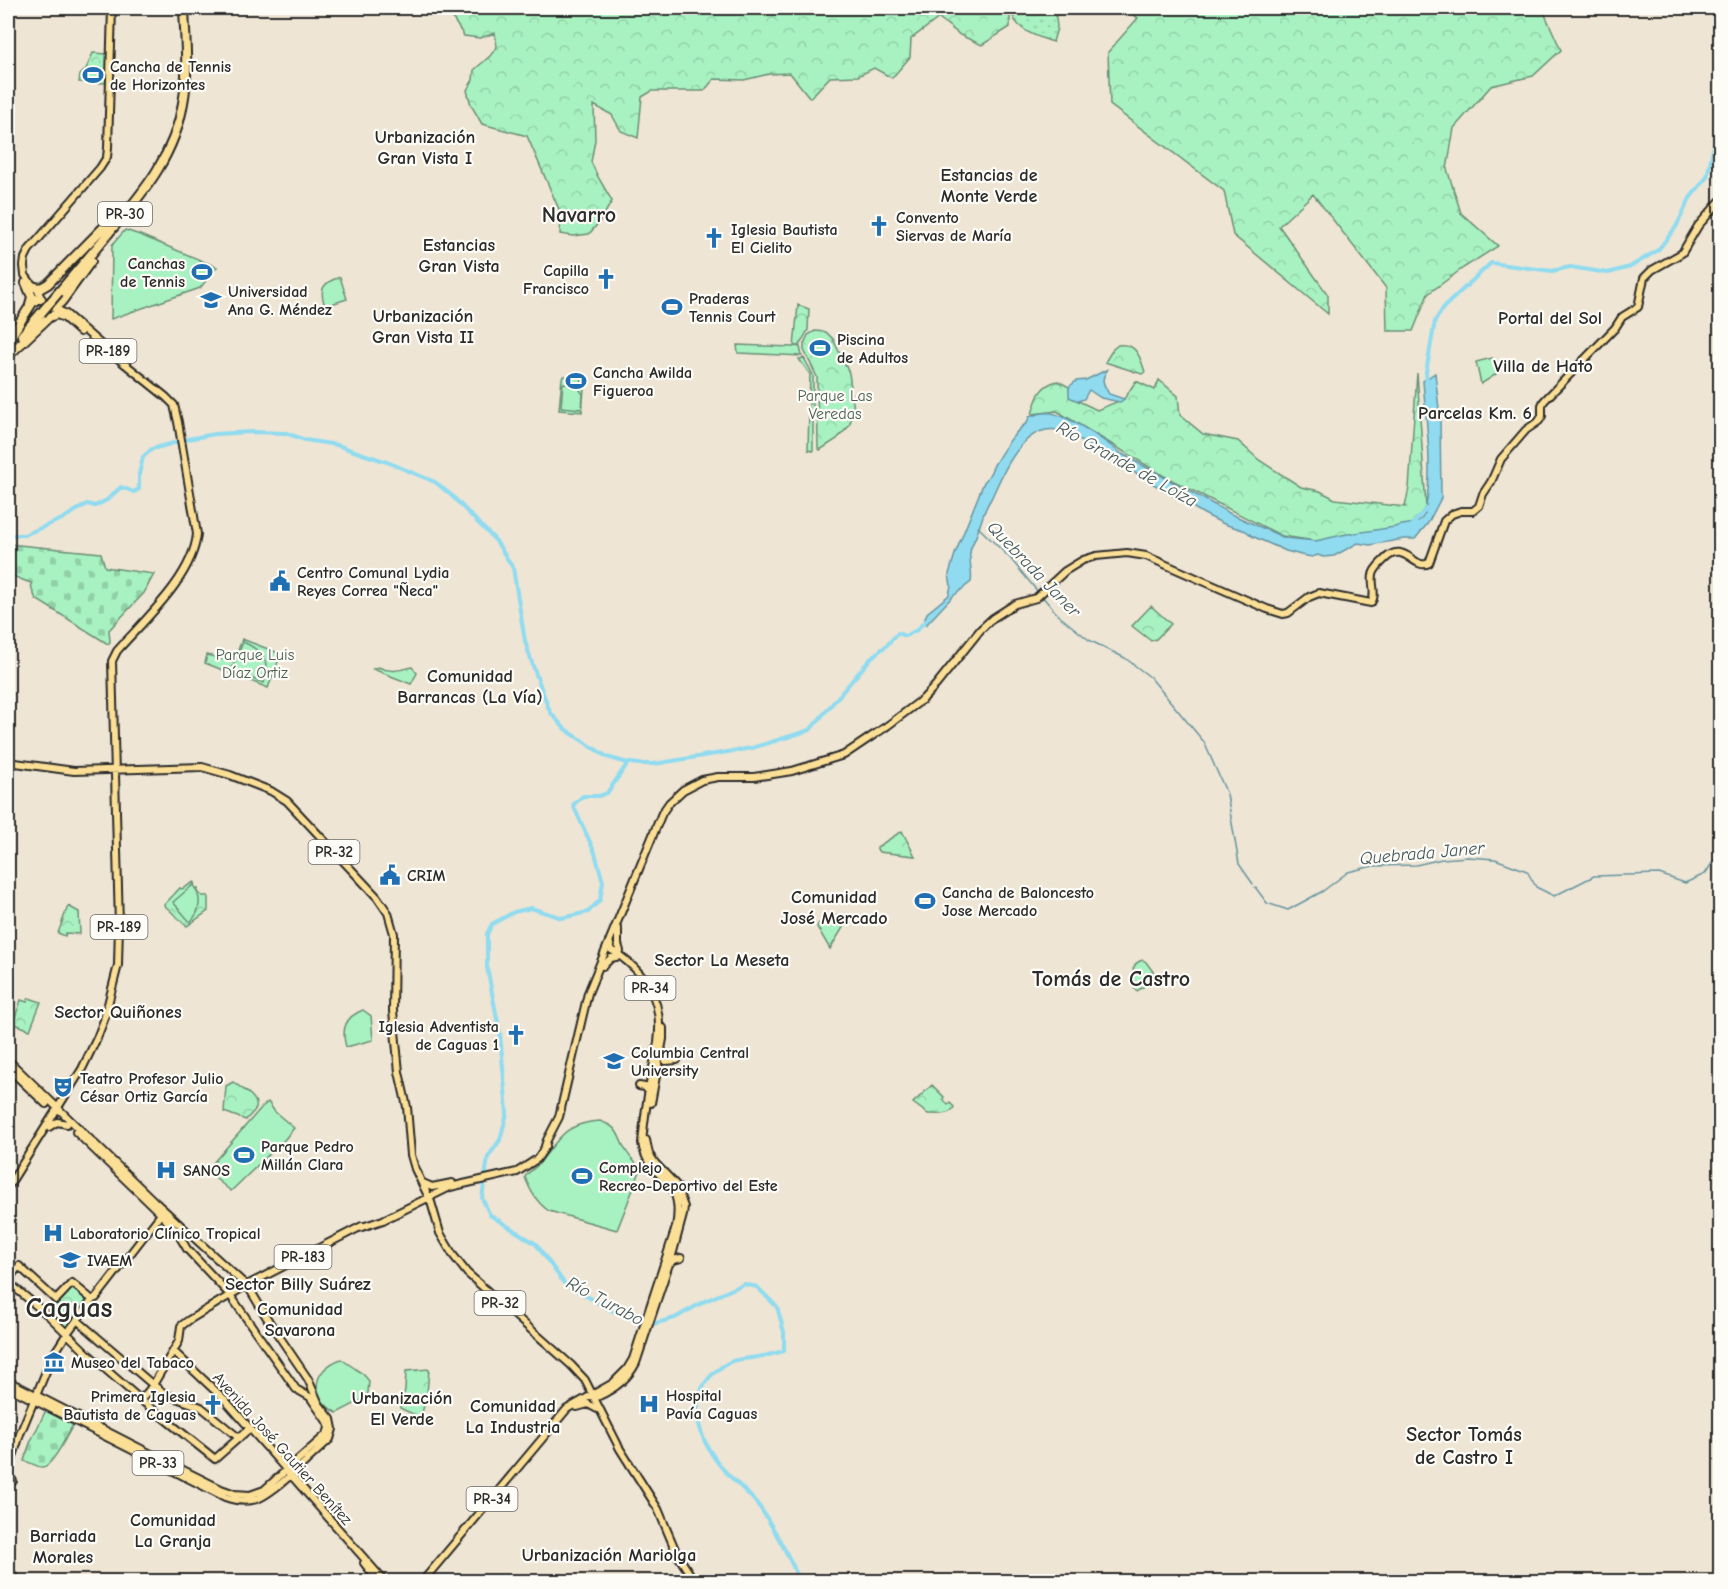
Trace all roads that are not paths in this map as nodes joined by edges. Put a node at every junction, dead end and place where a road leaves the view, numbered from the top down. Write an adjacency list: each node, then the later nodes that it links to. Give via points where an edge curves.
1 (112, 8): 3 (main road, PR-189)
2 (181, 9): 7 (highway, PR-30, via 179,116 155,167)
3 (107, 152): 4 (main road, PR-189); 8 (main road, via 27,249 21,267)
4 (104, 162): 5 (main road); 9 (main road, PR-189, via 25,258 25,275)
5 (105, 171)
6 (1720, 201): 22 (main road, PR-183, via 1698,226 1682,253 1644,278 1638,308 1622,317 1544,401 1539,421 1501,459 1479,506 1473,511 1452,514 1444,521 1429,563 1420,565 1400,553 1389,555 1378,567 1373,576 1371,603 1320,593 1283,614 1146,556 1129,553 1088,558 1072,566 1036,598 1015,604 993,618 923,699 844,755 792,771 702,780 683,790 662,813)
7 (116, 221): 9 (highway, via 107,224 41,288); 11 (highway, via 114,231); 12 (highway, PR-30, bridge)
8 (26, 283): 9 (main road, PR-189); 10 (highway, via 32,297)
9 (40, 294): 10 (highway); 11 (main road, PR-189)
10 (29, 308): 15 (highway)
11 (59, 309): 12 (highway); 12 (highway, via 54,314); 14 (main road, PR-189); 18 (main road, PR-189)
12 (41, 314): 16 (highway, PR-30); 17 (highway, PR-30)
13 (105, 339): 14 (main road)
14 (95, 340): 18 (main road, PR-189, via 166,397)
15 (8, 341)
16 (8, 346)
17 (8, 353)
18 (174, 410): 20 (main road, PR-189, via 196,524 196,543 171,591 112,661)
19 (8, 763): 20 (main road, PR-32, via 67,773)
20 (115, 771): 21 (main road, PR-189); 21 (main road, via 108,776); 29 (main road, PR-32, via 207,770 285,802 387,917 392,934)
21 (117, 784): 40 (main road, PR-189, via 118,965 97,1038)
22 (628, 897): 23 (main road, PR-183); 24 (main road, PR-183)
23 (617, 921): 25 (main road); 28 (main road, PR-183)
24 (618, 929): 25 (main road, PR-183); 26 (main road)
25 (610, 948): 26 (main road, PR-34); 27 (main road, PR-183); 28 (main road)
26 (620, 954): 27 (main road); 30 (main road, PR-34, via 639,967 654,986 663,1018); 36 (main road, PR-34, via 644,978 656,1001 658,1040)
27 (603, 966): 34 (main road, PR-183)
28 (594, 978): 34 (main road, PR-183, via 583,1009)
29 (392, 998): 52 (main road, PR-32, via 411,1155); 56 (main road, PR-32, via 396,1070 405,1109 409,1157)
30 (662, 1044): 32 (main road, via 666,1061); 59 (main road, PR-34, via 646,1143 655,1163 676,1185 684,1207)
31 (8, 1060): 39 (main road)
32 (677, 1060)
33 (8, 1068): 37 (main road)
34 (572, 1068): 38 (main road, PR-183); 42 (main road, PR-183)
35 (639, 1086): 36 (main road)
36 (649, 1092): 59 (main road, PR-34, via 642,1143 648,1161 675,1194 679,1214)
37 (36, 1095): 41 (main road); 44 (main road, via 47,1109)
38 (564, 1096): 42 (main road); 46 (main road, PR-183)
39 (45, 1098): 40 (main road); 41 (main road)
40 (64, 1100): 41 (main road, PR-189); 43 (main road)
41 (57, 1111): 43 (main road); 44 (main road, PR-189)
42 (562, 1121): 46 (main road); 47 (main road, PR-183)
43 (69, 1123): 44 (main road); 57 (main road); 64 (main road)
44 (49, 1124): 45 (main road, PR-189)
45 (42, 1134): 48 (main road); 49 (main road, PR-189); 50 (main road, PR-189)
46 (549, 1136): 47 (main road, PR-183)
47 (545, 1146): 51 (main road, PR-183, via 537,1159 517,1172)
48 (22, 1152)
49 (25, 1160): 50 (main road); 54 (main road, PR-189)
50 (20, 1173): 55 (main road, PR-189)
51 (478, 1180): 53 (main road, PR-183); 56 (main road, PR-183)
52 (423, 1183): 53 (main road, via 432,1187); 56 (main road, PR-32)
53 (452, 1183): 56 (main road, PR-183)
54 (8, 1187)
55 (8, 1193)
56 (427, 1195): 58 (main road, PR-32); 60 (main road, PR-32); 64 (main road, PR-183)
57 (161, 1214): 65 (main road, via 187,1250); 66 (main road, via 96,1298)
58 (435, 1226): 60 (main road); 61 (main road, PR-32)
59 (673, 1243): 62 (main road, PR-34); 62 (main road, via 660,1250); 62 (main road, via 681,1256)
60 (448, 1248): 61 (main road); 73 (main road, PR-32, via 467,1273 572,1365)
61 (457, 1265): 73 (main road, PR-32, via 567,1364)
62 (666, 1266): 75 (main road, PR-34, via 633,1359)
63 (8, 1281): 66 (main road, via 19,1266 56,1300 74,1285); 68 (main road)
64 (247, 1286): 65 (main road, PR-183); 74 (main road, PR-33, via 308,1379)
65 (230, 1295): 69 (main road, PR-183, via 181,1326); 74 (main road, PR-33, via 297,1389)
66 (91, 1298): 67 (main road)
67 (77, 1320): 68 (main road); 71 (main road)
68 (65, 1332): 78 (main road); 79 (main road)
69 (173, 1351): 71 (main road, PR-183); 83 (main road, Avenida José Gautier Benítez)
70 (8, 1381): 78 (main road, PR-33)
71 (153, 1385): 79 (main road, PR-183); 84 (main road, via 165,1394 201,1407)
72 (8, 1387): 76 (main road, PR-33)
73 (587, 1387): 75 (main road); 77 (main road, PR-32); 80 (main road)
74 (310, 1393): 86 (main road, PR-33, via 328,1423 328,1431)
75 (601, 1393): 77 (main road, PR-34); 82 (main road)
76 (24, 1395): 78 (main road, PR-33); 81 (main road)
77 (592, 1397): 80 (main road, PR-34); 82 (main road, PR-32)
78 (34, 1398): 81 (main road); 86 (main road, PR-33, via 235,1494 250,1495 264,1490)
79 (141, 1400): 84 (main road, via 215,1459)
80 (577, 1405): 82 (main road); 93 (main road, PR-34, via 562,1416)
81 (30, 1408): 85 (main road)
82 (598, 1408): 94 (main road, PR-32)
83 (250, 1428): 84 (main road); 86 (main road, Avenida José Gautier Benítez)
84 (239, 1438)
85 (9, 1462): 87 (main road)
86 (289, 1472): 88 (main road, Avenida José Gautier Benítez)
87 (8, 1473)
88 (346, 1539): 91 (main road, Avenida José Gautier Benítez); 92 (main road, Avenida José Gautier Benítez)
89 (8, 1572): 90 (highway)
90 (17, 1581)
91 (379, 1581)
92 (385, 1581)
93 (422, 1581)
94 (694, 1581)

